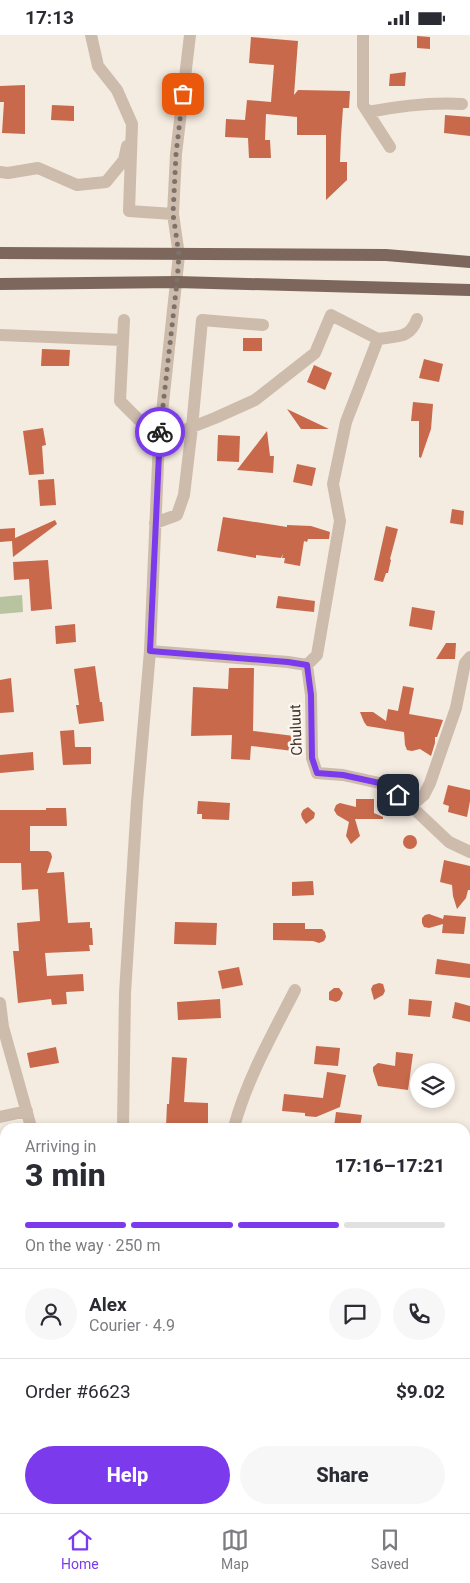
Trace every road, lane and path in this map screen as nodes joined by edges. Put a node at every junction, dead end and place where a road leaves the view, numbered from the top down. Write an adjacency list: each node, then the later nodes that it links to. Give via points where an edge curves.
1 (91, 35): 6 (street, via 98,66 117,90)
2 (190, 35): 9 (street, via 176,154)
3 (363, 35): 5 (street, via 363,105)
4 (462, 104): 5 (street, via 443,102)
5 (368, 112): 7 (street)
6 (132, 123): 8 (street, via 124,160 106,182 77,185 38,168); 9 (street, via 129,211)
7 (390, 147)
8 (0, 172)
9 (173, 214): 11 (street)
10 (0, 253): 11 (main road)
11 (179, 255): 12 (main road, via 386,255); 13 (street)
12 (470, 262)
13 (177, 282): 14 (main road); 15 (main road); 23 (street)
14 (0, 283)
15 (470, 290)
16 (417, 319): 20 (street, via 414,330 406,335)
17 (124, 320): 21 (street)
18 (263, 325): 22 (street, via 202,320)
19 (0, 335): 21 (street)
20 (378, 339): 22 (street, via 331,315 315,353 308,359 255,400); 27 (street, via 342,440 333,485 340,521 317,655)
21 (123, 340): 23 (street, via 120,401)
22 (192, 427): 23 (street); 24 (street, via 184,495 177,515)
23 (159, 440): 24 (street)
24 (155, 523): 25 (street)
25 (150, 651): 27 (street); 36 (street, via 125,993)
26 (470, 657): 28 (street, via 465,663 456,708 430,783 424,795)
27 (307, 665): 28 (street, Chuluut, via 312,758 317,773 384,784)
28 (411, 806): 29 (street, Chuluut, via 449,842)
29 (470, 852)
30 (295, 990): 37 (street, via 255,1070)
31 (0, 1003): 32 (street)
32 (2, 1027): 33 (street)
33 (27, 1111): 34 (street); 35 (street)
34 (0, 1117)
35 (30, 1123)
36 (124, 1123)
37 (235, 1123)

